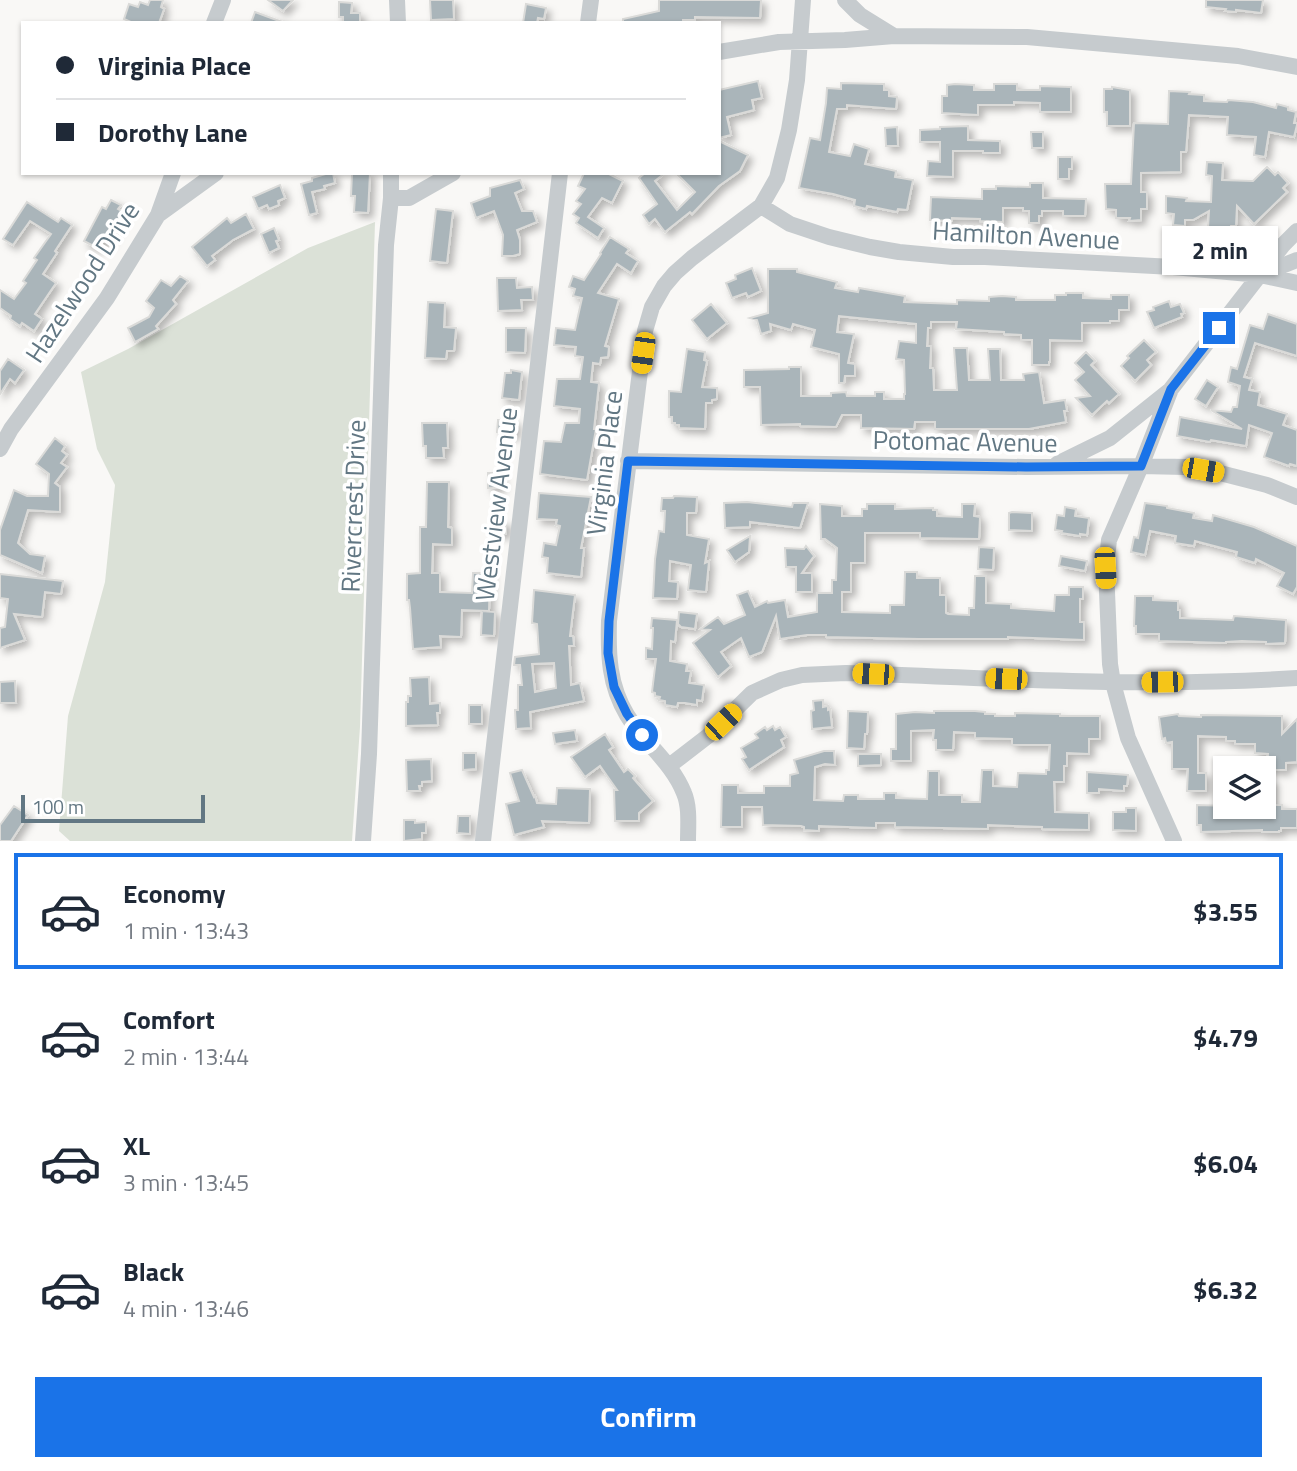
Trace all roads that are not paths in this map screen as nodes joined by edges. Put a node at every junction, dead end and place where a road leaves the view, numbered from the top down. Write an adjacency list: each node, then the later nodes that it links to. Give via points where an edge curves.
1 (223, 0): 6 (street)
2 (397, 0): 7 (street)
3 (591, 0): 8 (street)
4 (803, 0): 10 (street, Virginia Place)
5 (845, 0): 9 (street)
6 (215, 21)
7 (397, 21)
8 (588, 21)
9 (894, 36): 10 (street); 12 (street, via 1027,37 1238,56)
10 (801, 40): 11 (street); 19 (street, Virginia Place, via 789,130 777,178)
11 (721, 52)
12 (1297, 67)
13 (172, 175): 20 (street, Hazelwood Drive)
14 (213, 175): 20 (street)
15 (391, 175): 18 (street, Rivercrest Drive)
16 (449, 175): 18 (street, via 409,198)
17 (560, 175): 35 (street, Westview Avenue)
18 (391, 198): 34 (street, Rivercrest Drive)
19 (761, 206): 23 (street, Hamilton Avenue, via 803,229 899,252); 27 (street, Virginia Place, via 675,273 652,307)
20 (158, 215): 26 (street, Hazelwood Drive, via 107,298)
21 (1297, 231): 23 (street)
22 (1297, 260): 23 (street)
23 (1260, 275): 24 (street, Hamilton Avenue); 25 (street)
24 (1297, 284)
25 (1171, 389): 28 (street); 29 (street, via 1110,438)
26 (0, 449)
27 (628, 461): 29 (street, Potomac Avenue); 33 (street, Virginia Place, via 608,653 614,687 627,714)
28 (1141, 466): 29 (street, Potomac Avenue); 30 (street, Potomac Avenue, via 1220,473); 32 (street, via 1109,540 1105,568)
29 (1052, 467)
30 (1297, 497)
31 (1297, 678): 32 (street)
32 (1113, 683): 33 (street, via 802,675 752,693); 37 (street, via 1128,738)
33 (670, 766): 36 (street, Virginia Place, via 685,795)
34 (363, 841)
35 (482, 841)
36 (688, 841)
37 (1174, 841)

